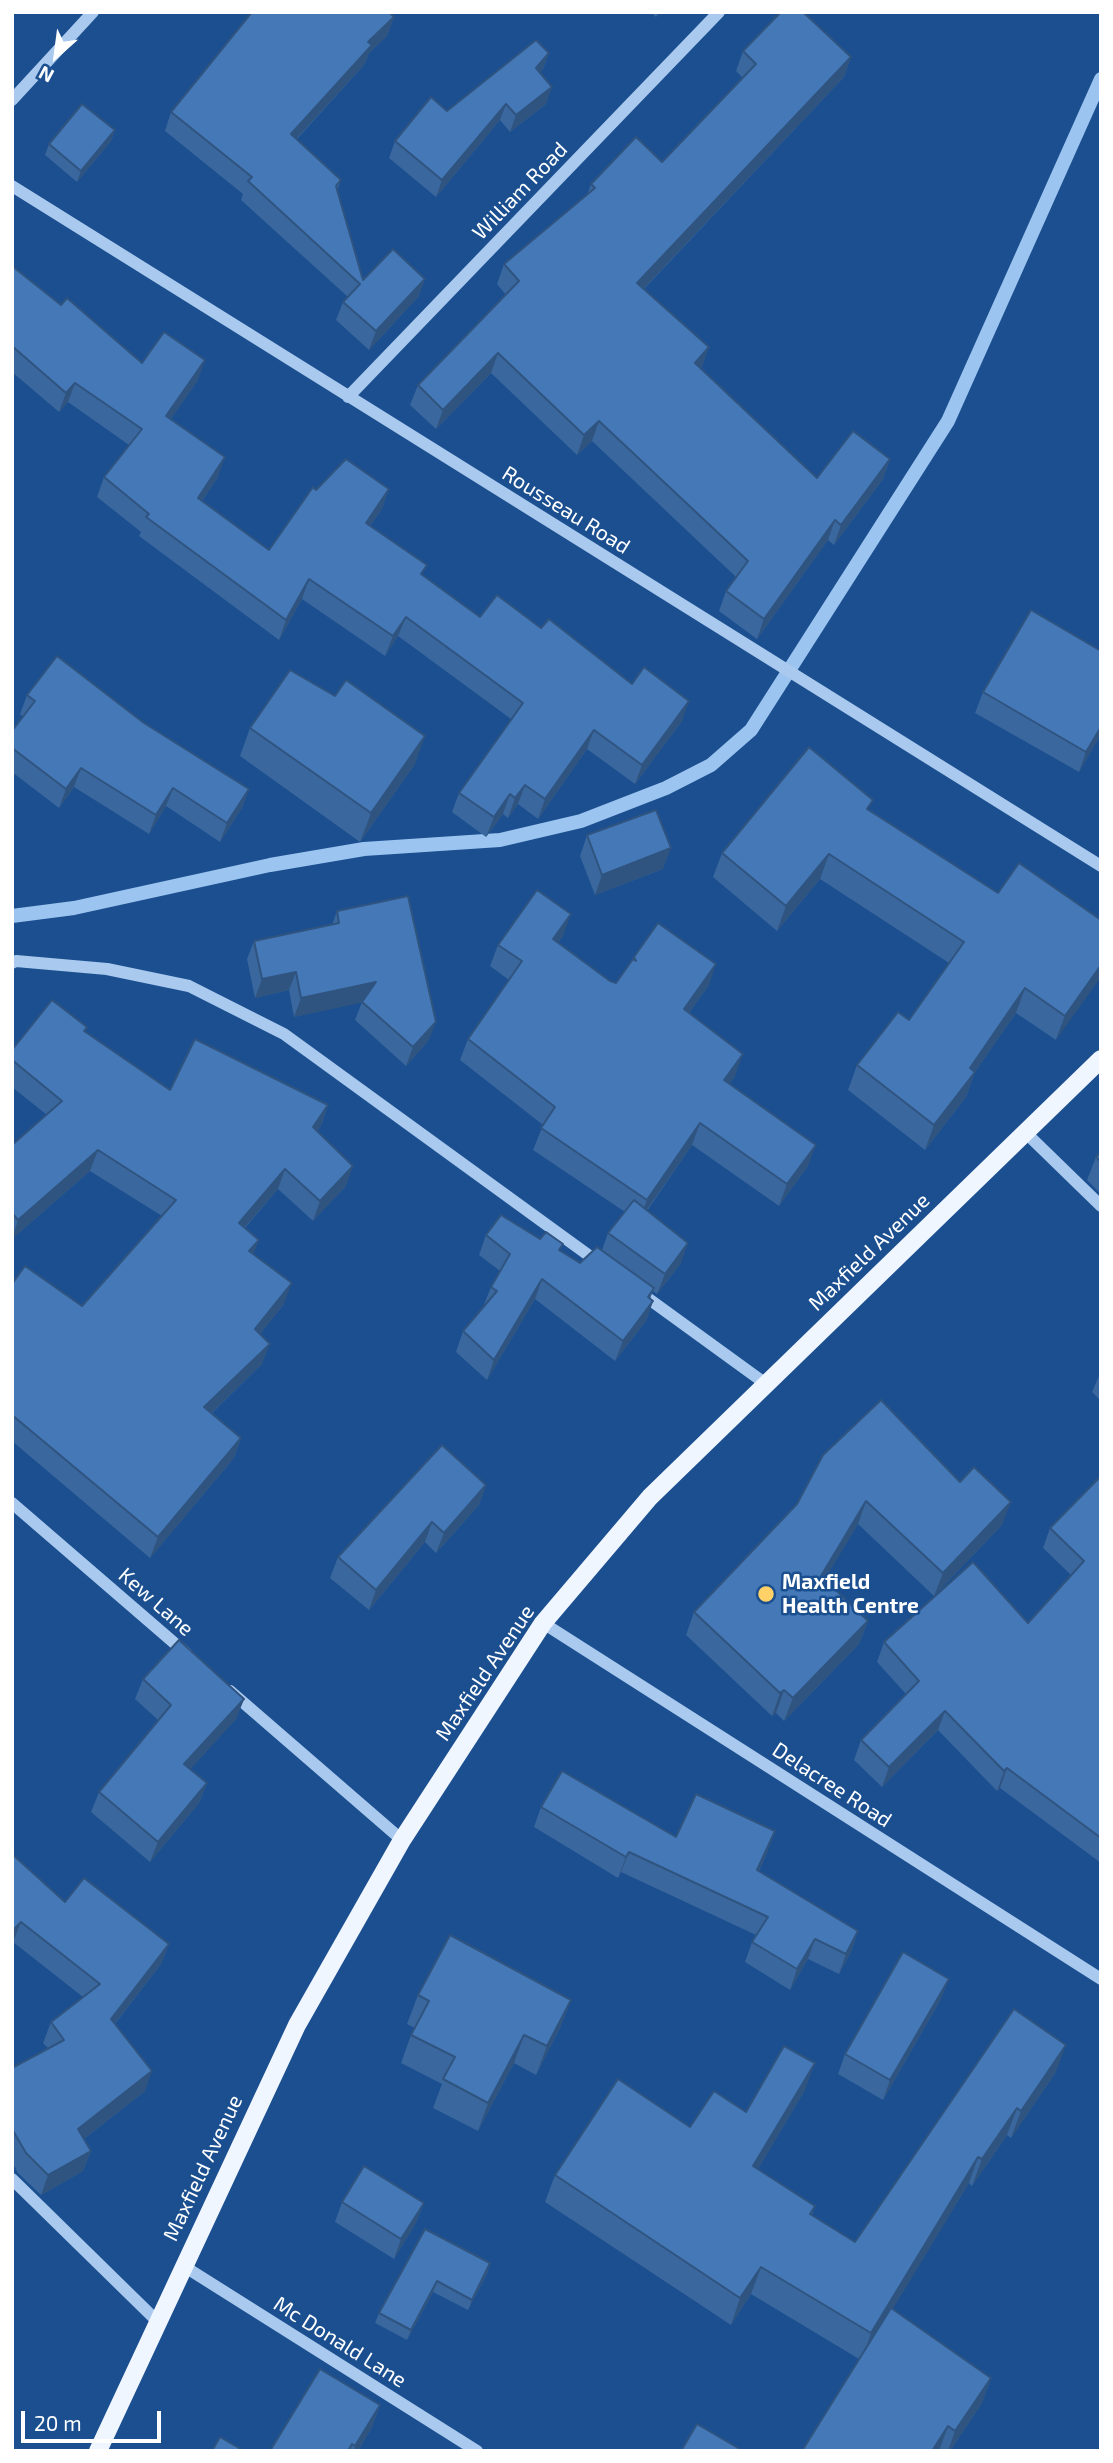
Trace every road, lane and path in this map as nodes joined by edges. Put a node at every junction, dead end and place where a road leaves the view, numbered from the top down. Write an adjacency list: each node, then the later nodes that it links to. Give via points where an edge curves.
1 (93, 12): 3 (street)
2 (719, 12): 5 (street, William Road)
3 (12, 100)
4 (12, 186): 5 (street, Rousseau Road)
5 (348, 397): 6 (street, Rousseau Road)
6 (1101, 866)
7 (12, 963): 11 (street, via 107,969 189,986 284,1034)
8 (1101, 1059): 9 (main road, Maxfield Avenue)
9 (1025, 1132): 10 (street); 13 (main road, Maxfield Avenue)
10 (1101, 1206)
11 (609, 1270)
12 (632, 1286): 13 (street)
13 (766, 1384): 15 (main road, Maxfield Avenue, via 650,1497)
14 (12, 1503): 16 (street, Kew Lane)
15 (543, 1623): 18 (main road, Maxfield Avenue); 19 (street, Delacree Road)
16 (202, 1667)
17 (223, 1685): 18 (street)
18 (402, 1840): 21 (main road, Maxfield Avenue, via 296,2025)
19 (1101, 1979)
20 (12, 2179): 22 (street)
21 (182, 2266): 22 (main road, Maxfield Avenue); 24 (street, Mc Donald Lane)
22 (157, 2321): 23 (main road, Maxfield Avenue)
23 (98, 2451)
24 (477, 2451)

